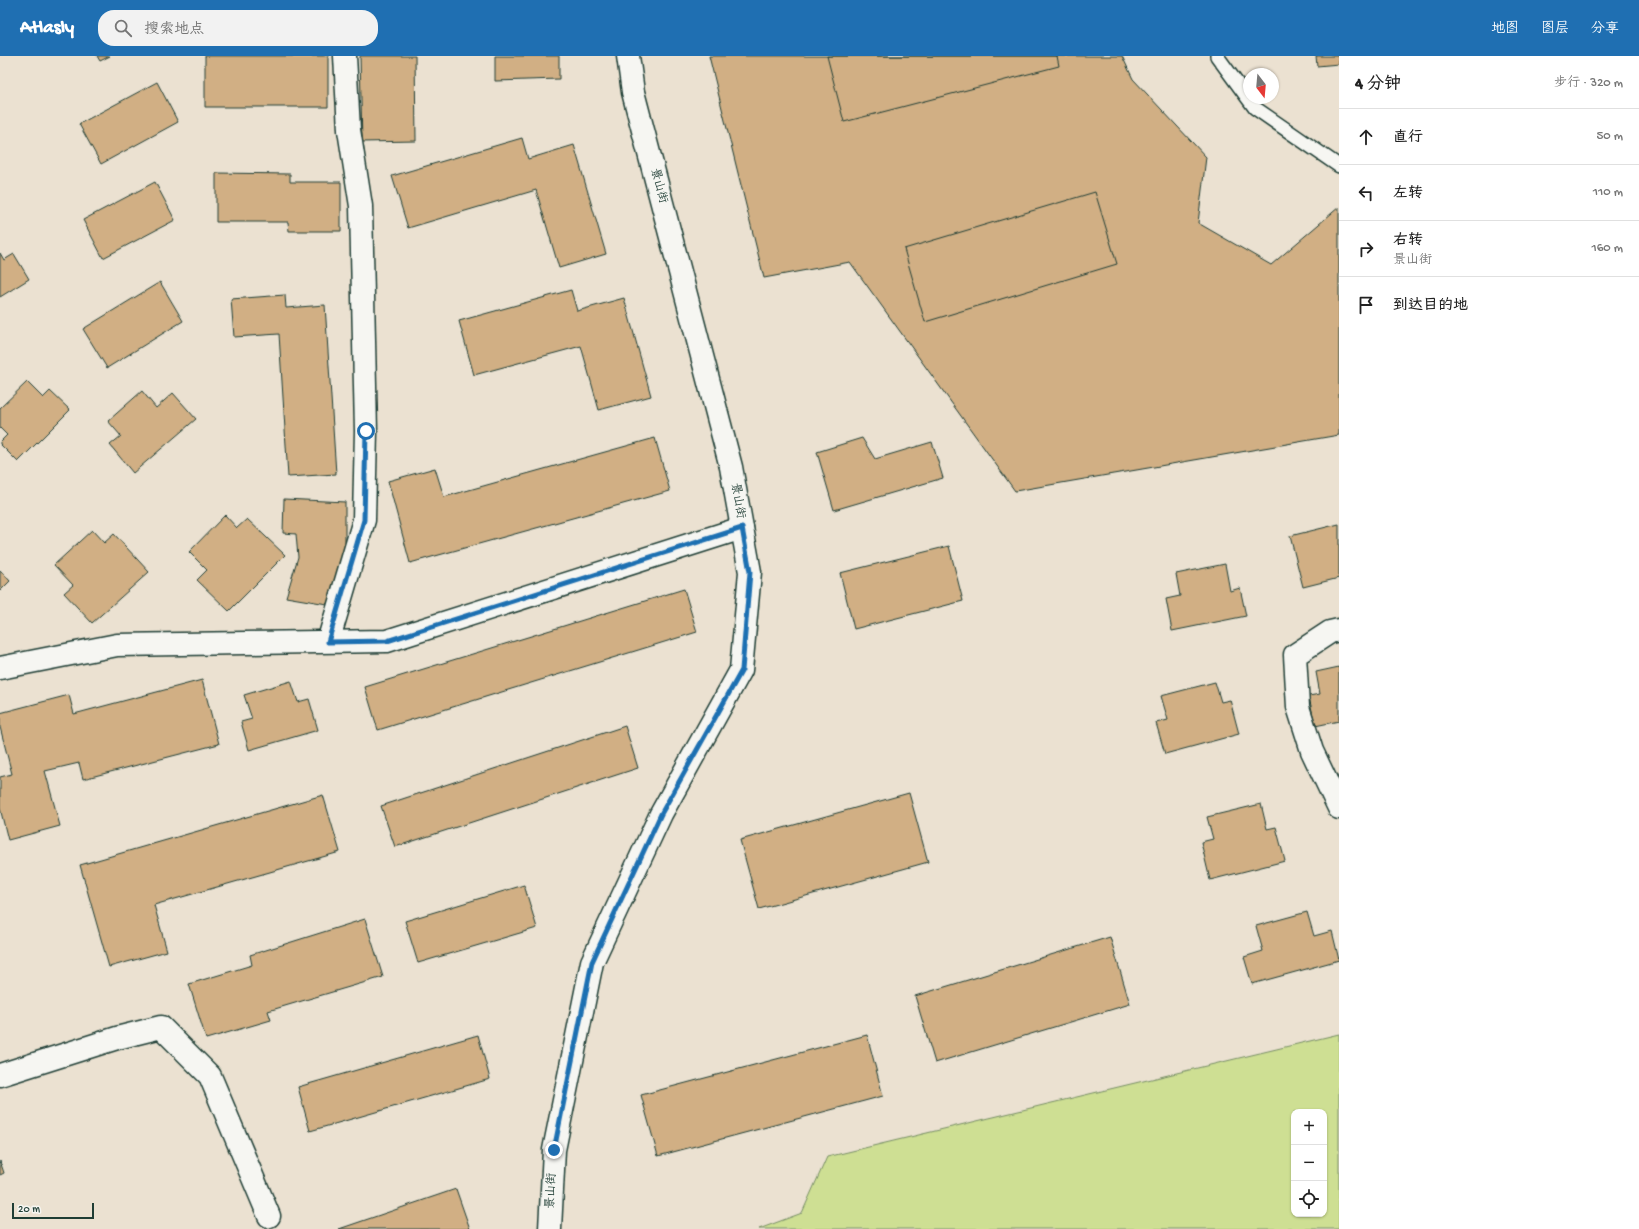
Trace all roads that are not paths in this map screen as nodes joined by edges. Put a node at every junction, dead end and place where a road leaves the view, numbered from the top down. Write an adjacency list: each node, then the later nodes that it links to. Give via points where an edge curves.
1 (345, 56): 7 (street, via 349,130 361,206 366,431 364,520)
2 (628, 56): 5 (street, 景山街, via 633,92 731,467)
3 (1217, 56): 4 (lane, via 1255,108)
4 (1339, 166)
5 (742, 528): 7 (street, via 387,641); 12 (street, 景山街, via 750,572 742,670 661,814 592,962 554,1150)
6 (1339, 630): 9 (street, via 1330,632 1295,655 1298,707 1312,751)
7 (328, 642): 8 (street, via 117,645)
8 (0, 668)
9 (1339, 808)
10 (0, 1075): 11 (street, via 117,1038 161,1027 210,1076)
11 (269, 1216)
12 (550, 1229)

